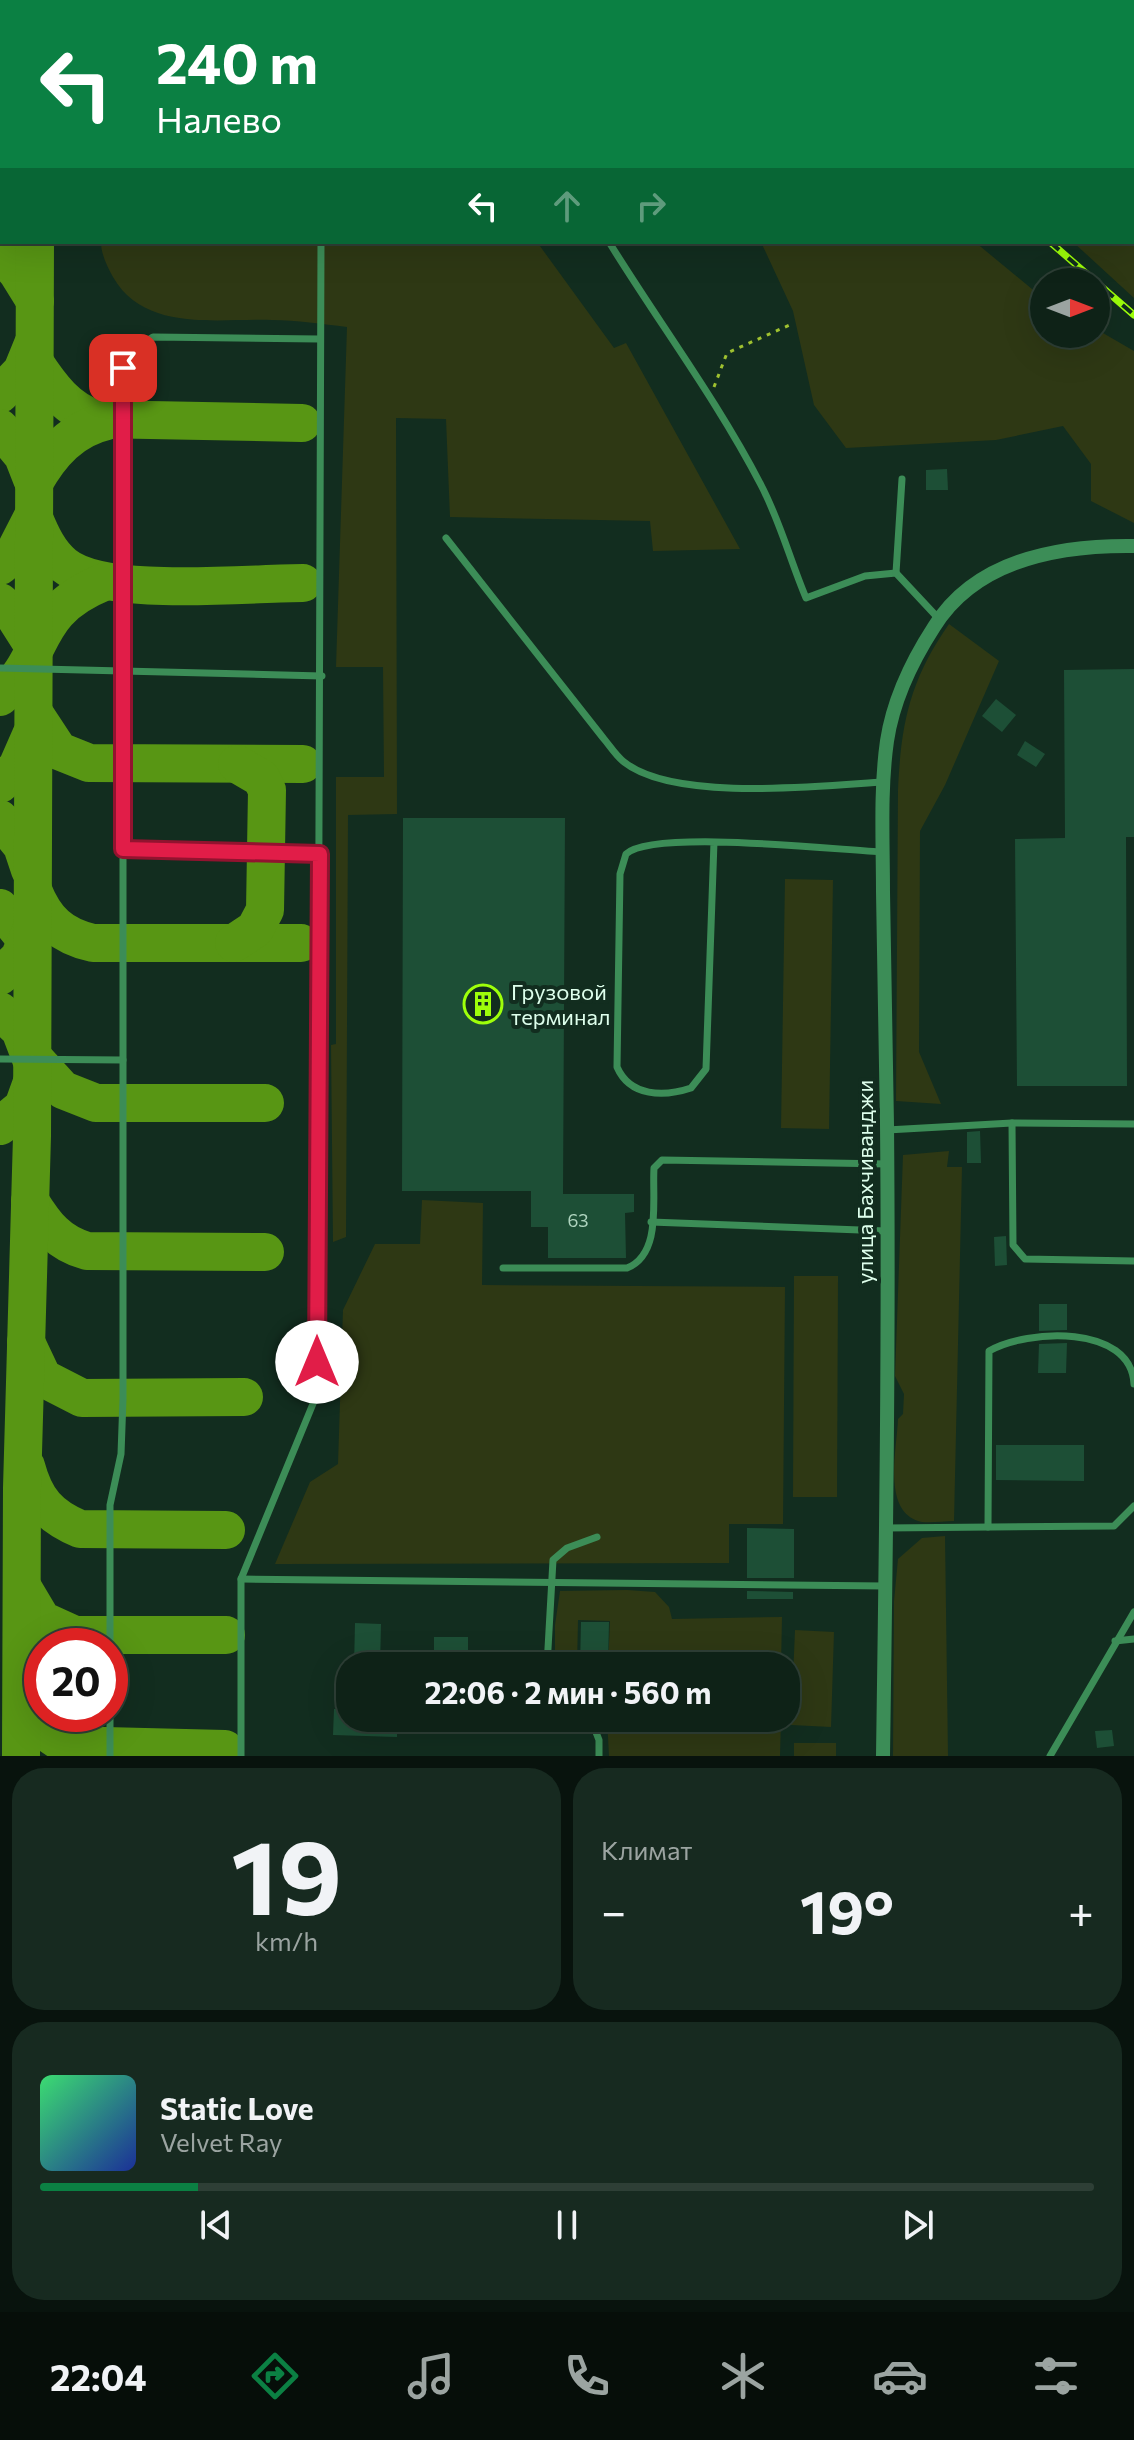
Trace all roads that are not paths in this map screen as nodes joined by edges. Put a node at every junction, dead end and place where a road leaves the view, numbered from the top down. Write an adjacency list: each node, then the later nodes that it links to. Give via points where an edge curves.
1 (321, 244): 3 (lane)
2 (610, 244): 7 (lane, via 761,484 806,598 865,576)
3 (319, 339): 10 (lane, via 153,337 129,352 123,368); 11 (lane)
4 (902, 479): 7 (lane)
5 (446, 538): 12 (lane, via 624,762 642,772 771,791)
6 (1134, 546): 8 (street, улица Бахчиванджи, via 1076,547 1026,558 989,576)
7 (896, 573): 8 (lane)
8 (939, 619): 12 (street, улица Бахчиванджи, via 893,713)
9 (0, 668): 10 (lane)
10 (123, 670): 11 (lane); 14 (lane)
11 (322, 676): 16 (lane)
12 (883, 782): 15 (street, улица Бахчиванджи)
13 (714, 842): 13 (lane, via 644,845 632,848 622,862 617,1067 631,1086 648,1093 691,1088 706,1069); 15 (lane)
14 (123, 849): 16 (lane); 18 (lane)
15 (883, 852): 21 (street, улица Бахчиванджи)
16 (320, 854): 32 (lane, via 317,1394)
17 (0, 1059): 18 (lane)
18 (123, 1060): 40 (lane, via 123,1399 121,1454 110,1505)
19 (1012, 1123): 20 (lane); 21 (lane); 25 (lane, via 1013,1245 1025,1259)
20 (1134, 1124)
21 (887, 1130): 22 (street, улица Бахчиванджи)
22 (887, 1164): 23 (lane, via 662,1160 654,1168); 24 (street, улица Бахчиванджи)
23 (651, 1222): 24 (lane); 26 (lane, via 645,1257 627,1268)
24 (886, 1231): 30 (street, улица Бахчиванджи)
25 (1134, 1261)
26 (503, 1268)
27 (1134, 1384): 29 (lane, via 1124,1353 1085,1338 1020,1338 989,1351)
28 (1134, 1506): 29 (lane, via 1114,1526)
29 (988, 1527): 30 (lane)
30 (885, 1528): 34 (street, улица Бахчиванджи)
31 (597, 1537): 33 (lane, via 567,1548 553,1560)
32 (241, 1579): 33 (lane); 41 (lane)
33 (553, 1580): 34 (lane); 38 (lane)
34 (885, 1586): 43 (street, улица Бахчиванджи)
35 (1134, 1612): 37 (lane)
36 (1134, 1639): 37 (lane)
37 (1115, 1641): 44 (lane)
38 (548, 1652)
39 (596, 1732): 42 (lane)
40 (110, 1756)
41 (241, 1756)
42 (599, 1756)
43 (883, 1756)
44 (1050, 1756)

